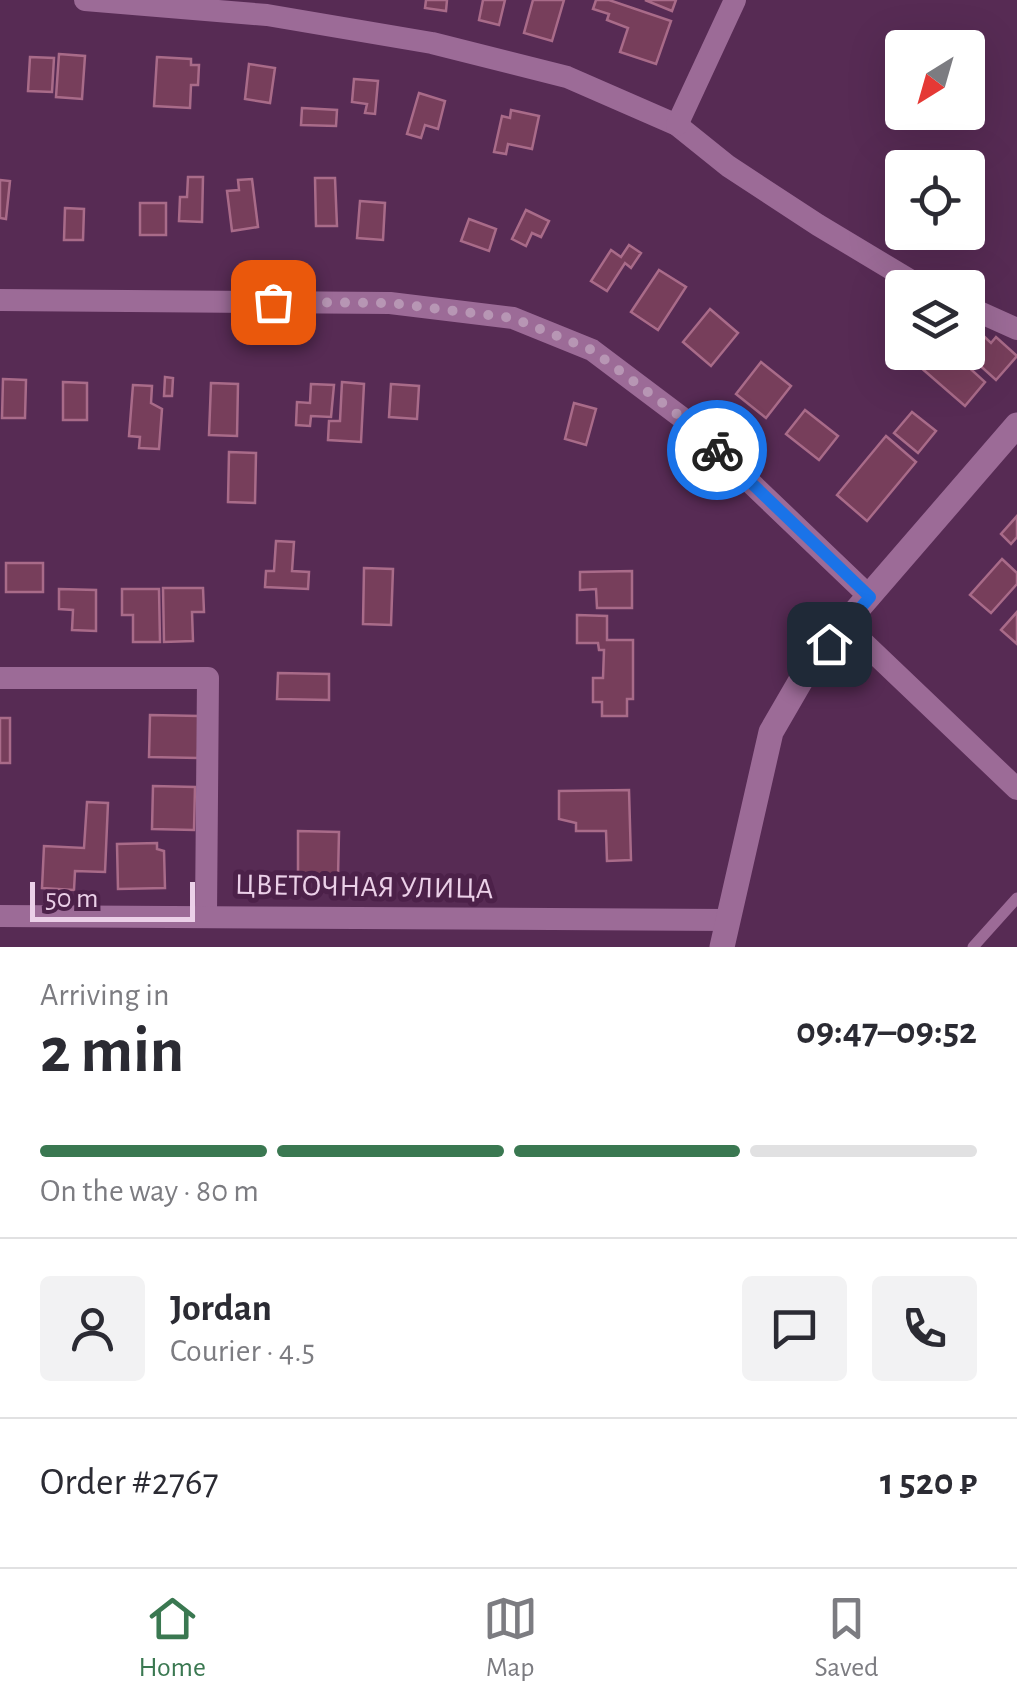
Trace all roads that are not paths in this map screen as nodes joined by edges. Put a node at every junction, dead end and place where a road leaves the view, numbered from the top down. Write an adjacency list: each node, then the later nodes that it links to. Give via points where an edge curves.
1 (85, 0): 3 (street, via 267,16 432,43 567,76)
2 (736, 0): 3 (street)
3 (677, 125): 4 (street, via 728,166)
4 (893, 270)
5 (0, 300): 9 (street, via 390,303 513,318 592,350 685,420)
6 (985, 315): 7 (street)
7 (1017, 329)
8 (1017, 426): 9 (main road)
9 (870, 597): 10 (main road)
10 (846, 626): 12 (street); 16 (main road, via 811,663 770,732)
11 (0, 678): 14 (street, via 208,678)
12 (1017, 790)
13 (1017, 898): 18 (lane)
14 (206, 915): 15 (street, ЦВЕТОЧНАЯ УЛИЦА); 16 (street, ЦВЕТОЧНАЯ УЛИЦА)
15 (0, 916)
16 (728, 920): 17 (main road)
17 (722, 947)
18 (973, 947)

